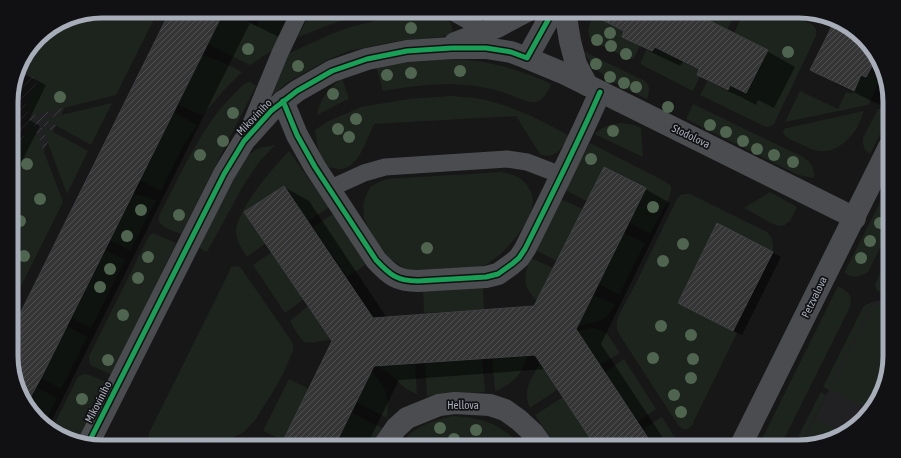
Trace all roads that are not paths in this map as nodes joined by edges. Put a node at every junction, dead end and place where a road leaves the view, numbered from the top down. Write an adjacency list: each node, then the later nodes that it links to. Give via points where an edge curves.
1 (297, 18): 10 (lane)
2 (464, 18): 6 (lane, via 474,24)
3 (514, 18): 6 (street, via 497,27)
4 (549, 18): 7 (street)
5 (566, 18): 8 (street, via 576,64)
6 (483, 41): 7 (street, Mikovíniho); 9 (street, Mikovíniho, via 470,48 407,51 367,59 332,71 297,90)
7 (527, 58): 8 (street, Stodolova)
8 (594, 89): 12 (street, via 582,133); 14 (street, Stodolova)
9 (283, 102): 10 (street, Mikovíniho, via 271,111); 13 (street, via 297,135)
10 (244, 141): 15 (street, Mikovíniho, via 224,174)
11 (883, 160): 14 (street, Petzvalova)
12 (562, 175): 13 (lane, via 507,158 385,167 364,173); 13 (street, via 525,249 506,269 486,277 418,281 398,278 376,260)
13 (330, 189)
14 (855, 218): 18 (street, Petzvalova)
15 (91, 439)
16 (388, 440): 17 (street, Hellova, via 407,418 439,405 455,403 490,405 505,410)
17 (538, 440)
18 (743, 440)

